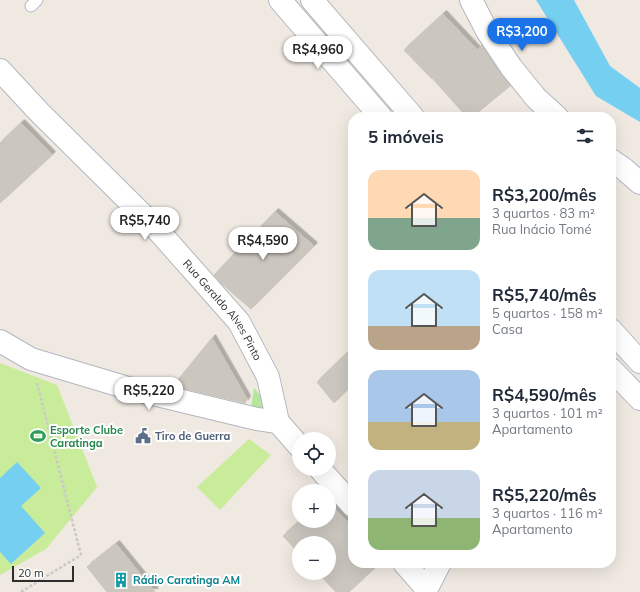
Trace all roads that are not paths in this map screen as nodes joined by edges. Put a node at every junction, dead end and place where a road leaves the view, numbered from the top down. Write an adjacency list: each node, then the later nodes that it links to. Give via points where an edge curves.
1 (280, 0): 5 (street)
2 (312, 0): 6 (street)
3 (471, 0): 7 (street, via 487,31 511,67 536,98)
4 (0, 70): 15 (street, Rua Geraldo Alves Pinto, via 154,226 239,322 268,377)
5 (377, 112)
6 (409, 112)
7 (551, 112)
8 (616, 163): 9 (street)
9 (640, 183)
10 (616, 336): 12 (street)
11 (0, 341): 15 (street, via 31,359 128,388)
12 (640, 362)
13 (616, 374): 14 (street)
14 (640, 399)
15 (278, 422): 16 (street, Rua Geraldo Alves Pinto)
16 (292, 438)
17 (326, 476): 18 (street)
18 (348, 500)
19 (408, 568): 21 (street)
20 (437, 568): 21 (street)
21 (426, 590)

